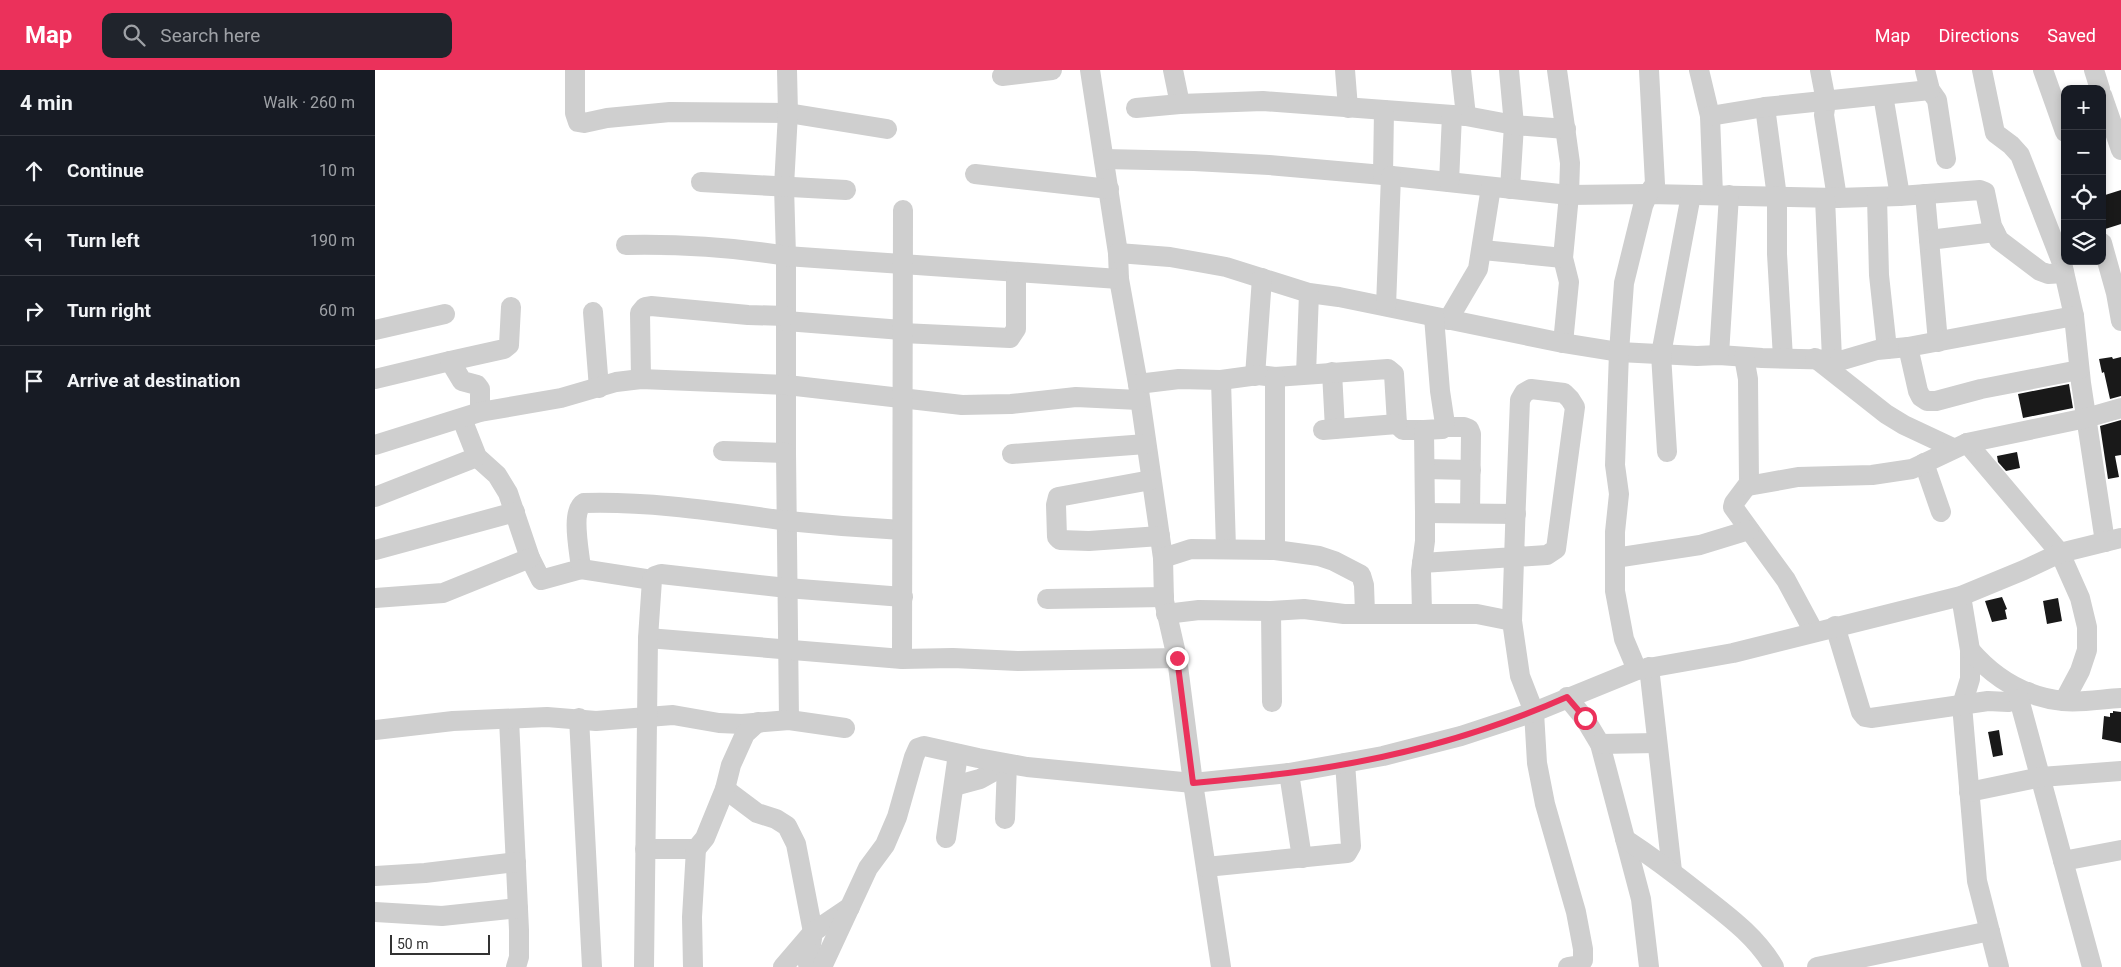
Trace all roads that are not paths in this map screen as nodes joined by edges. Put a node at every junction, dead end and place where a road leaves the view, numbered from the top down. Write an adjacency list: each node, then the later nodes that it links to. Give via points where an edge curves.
1 (575, 70): 28 (street, via 578,122 670,112)
2 (787, 70): 28 (street)
3 (1052, 70): 17 (street)
4 (1090, 70): 36 (street)
5 (1173, 70): 22 (street)
6 (1345, 70): 26 (street)
7 (1461, 70): 29 (street)
8 (1509, 70): 31 (street)
9 (1557, 70): 33 (street)
10 (1649, 70): 47 (street, via 1655,184)
11 (1699, 70): 30 (street)
12 (1820, 70): 21 (street)
13 (1925, 70): 19 (street)
14 (1981, 70): 65 (street, via 1995,134 2011,144 2020,155)
15 (2043, 70): 34 (street)
16 (2094, 70): 18 (street)
17 (1002, 76)
18 (2099, 85)
19 (1930, 90): 20 (street); 37 (street, via 1937,100)
20 (1883, 95): 21 (street); 51 (street)
21 (1826, 101): 23 (street); 54 (street, via 1824,115)
22 (1180, 104): 25 (street); 26 (street, via 1263,101)
23 (1765, 107): 30 (street); 52 (street)
24 (2106, 107): 35 (street)
25 (1136, 108)
26 (1348, 108): 27 (street)
27 (1384, 110): 29 (street); 39 (street)
28 (788, 112): 32 (street); 42 (street)
29 (1459, 116): 31 (street); 41 (street)
30 (1710, 116): 50 (street)
31 (1514, 125): 33 (street); 43 (street)
32 (887, 129)
33 (1565, 129): 46 (street, via 1570,163)
34 (2064, 130)
35 (2121, 150)
36 (1104, 159): 39 (street, via 1203,161); 44 (street)
37 (1946, 159)
38 (975, 174): 44 (street)
39 (1387, 175): 41 (street); 70 (street)
40 (701, 182): 42 (street)
41 (1449, 182): 43 (street)
42 (783, 186): 45 (street); 62 (street)
43 (1500, 188): 46 (street); 59 (street)
44 (1109, 189): 61 (street)
45 (846, 190)
46 (1569, 194): 47 (street); 63 (street)
47 (1648, 194): 49 (street); 84 (street, via 1624,283)
48 (1925, 194): 51 (street); 56 (street, via 1985,192); 57 (street)
49 (1691, 195): 50 (street); 85 (street)
50 (1721, 195): 52 (street); 86 (street)
51 (1900, 196): 53 (street)
52 (1777, 197): 54 (street); 88 (street)
53 (1877, 197): 54 (street); 83 (street, via 1879,275)
54 (1831, 198): 89 (street)
55 (903, 210): 64 (street)
56 (1995, 232): 57 (street); 65 (street, via 1999,240 2040,271 2048,274)
57 (1929, 240): 80 (street)
58 (626, 245): 62 (street, via 743,248)
59 (1483, 250): 63 (street); 75 (street, via 1478,269)
60 (2108, 250): 77 (street)
61 (1118, 253): 67 (street, via 1170,257 1226,267); 68 (street)
62 (786, 256): 64 (street); 76 (street)
63 (1563, 258): 81 (street, via 1569,282)
64 (901, 266): 66 (street); 79 (street)
65 (2065, 266): 74 (street)
66 (1016, 273): 68 (street); 79 (street, via 1016,329 1010,338)
67 (1262, 278): 69 (street); 94 (street)
68 (1119, 279): 101 (street)
69 (1309, 292): 70 (street); 93 (street)
70 (1386, 306): 75 (street)
71 (511, 307): 90 (street, via 509,345 504,349)
72 (593, 312): 100 (street)
73 (445, 314): 78 (street)
74 (2074, 316): 80 (street); 91 (street)
75 (1441, 318): 81 (street); 107 (street)
76 (786, 319): 79 (street); 97 (street, via 645,308 640,313); 99 (street)
77 (2121, 321)
78 (375, 330)
79 (902, 331): 102 (street)
80 (1938, 342): 82 (street)
81 (1563, 343): 84 (street)
82 (1908, 348): 83 (street); 91 (street, via 1918,391 1927,401)
83 (1887, 349): 89 (street, via 1843,360)
84 (1619, 352): 85 (street); 140 (street, via 1615,464 1619,494)
85 (1661, 354): 86 (street); 113 (street)
86 (1719, 354): 87 (street)
87 (1743, 357): 88 (street); 121 (street, via 1748,379)
88 (1783, 358): 89 (street)
89 (1824, 359): 111 (street, via 1886,414 1904,425)
90 (450, 361): 96 (street); 104 (street, via 462,382 477,385 480,389)
91 (2079, 370): 105 (street)
92 (1332, 372): 93 (street); 106 (street, via 1391,371 1394,374); 106 (street, via 1329,430)
93 (1306, 374): 95 (street)
94 (1255, 376): 95 (street); 98 (street)
95 (1275, 377): 135 (street)
96 (375, 379)
97 (641, 379): 99 (street); 100 (street)
98 (1221, 380): 101 (street, via 1179,379); 133 (street)
99 (787, 386): 102 (street); 114 (street)
100 (599, 388): 104 (street)
101 (1138, 392): 102 (street, via 1011,404 962,405); 109 (street)
102 (903, 399): 129 (street)
103 (2121, 408): 105 (street)
104 (471, 416): 110 (street); 116 (street)
105 (2086, 418): 111 (street); 131 (street)
106 (1397, 424): 108 (street, via 1403,430)
107 (1445, 427): 108 (street); 119 (street, via 1469,429)
108 (1424, 430): 118 (street)
109 (1146, 444): 115 (street); 120 (street)
110 (375, 445)
111 (1960, 446): 117 (street); 136 (street)
112 (723, 451): 114 (street)
113 (1667, 452)
114 (786, 453): 128 (street)
115 (1012, 454)
116 (477, 457): 122 (street); 123 (street, via 497,475)
117 (1924, 463): 121 (street, via 1912,469 1871,475 1798,477); 124 (street)
118 (1425, 469): 119 (street); 125 (street)
119 (1471, 470): 126 (street)
120 (1151, 480): 132 (street); 132 (street, via 1058,497 1057,537 1059,540 1089,541)
121 (1748, 486): 130 (street, via 1733,505)
122 (375, 497)
123 (515, 512): 134 (street); 138 (street)
124 (1941, 512)
125 (1425, 513): 126 (street); 141 (street)
126 (1471, 513): 127 (street)
127 (1516, 514): 137 (street); 137 (street, via 1520,400 1531,389 1563,393 1575,407 1556,549 1547,555)
128 (787, 520): 129 (street); 142 (street, via 679,506 584,503 579,508 577,522); 144 (street)
129 (902, 530): 146 (street)
130 (1749, 530): 140 (street, via 1700,545); 155 (street, via 1786,580)
131 (2113, 535): 136 (street)
132 (1160, 536): 139 (street)
133 (1226, 549): 135 (street); 139 (street, via 1191,549)
134 (375, 550)
135 (1275, 550): 151 (street, via 1334,560 1361,575)
136 (2060, 553): 145 (street); 165 (street, via 2080,598 2087,627 2087,650)
137 (1514, 556): 141 (street); 153 (street)
138 (530, 558): 142 (street, via 541,580); 147 (street, via 443,593)
139 (1163, 558): 149 (street)
140 (1615, 558): 161 (street, via 1615,591 1624,639)
141 (1422, 563): 152 (street)
142 (581, 569): 143 (street)
143 (652, 580): 144 (street, via 661,574); 156 (street)
144 (787, 588): 146 (street); 157 (street)
145 (1961, 596): 154 (street); 158 (street)
146 (903, 597): 160 (street)
147 (375, 598)
148 (1047, 599): 149 (street)
149 (1165, 606): 150 (street); 159 (street)
150 (1271, 611): 151 (street, via 1304,609); 166 (street)
151 (1365, 613): 152 (street)
152 (1422, 613): 153 (street, via 1477,614)
153 (1511, 620): 168 (street, via 1520,676)
154 (1835, 626): 155 (street); 167 (street, via 1865,717)
155 (1814, 632): 161 (street, via 1733,653)
156 (648, 638): 157 (street); 170 (street)
157 (788, 650): 160 (street); 172 (street)
158 (1970, 650): 162 (street, via 1984,666); 167 (street, via 1970,679)
159 (1177, 658): 160 (street); 184 (street)
160 (902, 659)
161 (1643, 668): 163 (street); 176 (street)
162 (2024, 695): 165 (street); 167 (street, via 2008,702); 183 (street)
163 (1567, 697): 168 (street); 177 (street, via 1585,718)
164 (2121, 698): 165 (street)
165 (2064, 701)
166 (1272, 702)
167 (1962, 705): 187 (street)
168 (1534, 712): 179 (street, via 1461,736); 214 (street, via 1537,763 1545,804 1576,912 1583,949 1580,965)
169 (579, 718): 170 (street); 171 (street); 207 (street)
170 (648, 718): 173 (street, via 673,715 719,723); 191 (street)
171 (509, 719): 175 (street, via 453,721); 196 (street)
172 (789, 720): 173 (street); 174 (street)
173 (758, 722): 186 (street, via 745,734 731,765)
174 (845, 728)
175 (375, 730)
176 (1657, 743): 177 (street); 198 (street)
177 (1600, 744): 190 (street)
178 (958, 754): 180 (street); 185 (street); 201 (street, via 924,746 918,748 894,824 885,845 868,868)
179 (1345, 763): 182 (street); 194 (street, via 1351,846 1347,853 1339,855)
180 (1007, 764): 184 (street); 185 (street, via 980,778); 188 (street)
181 (2121, 771): 183 (street)
182 (1289, 773): 184 (street); 194 (street)
183 (2041, 777): 187 (street); 195 (street)
184 (1193, 783): 197 (street)
185 (954, 786): 189 (street)
186 (725, 789): 192 (street, via 705,838); 204 (street, via 757,813 776,818 787,826 796,844)
187 (1969, 792): 203 (street, via 1977,881)
188 (1005, 819)
189 (946, 838)
190 (1625, 839): 198 (street); 215 (street, via 1641,899)
191 (645, 849): 192 (street); 208 (street)
192 (696, 849): 209 (street, via 691,917)
193 (2121, 850): 195 (street)
194 (1302, 858): 197 (street)
195 (2063, 861): 219 (street)
196 (516, 862): 199 (street); 200 (street)
197 (1205, 867): 213 (street)
198 (1672, 872): 216 (street, via 1750,935)
199 (375, 876)
200 (518, 908): 202 (street, via 442,916); 206 (street, via 519,957)
201 (850, 908): 204 (street); 212 (street)
202 (375, 912)
203 (1990, 931): 205 (street); 218 (street)
204 (813, 932): 210 (street); 211 (street)
205 (1888, 960): 217 (street)
206 (516, 967)
207 (592, 967)
208 (644, 967)
209 (693, 967)
210 (783, 967)
211 (809, 967)
212 (822, 967)
213 (1221, 967)
214 (1568, 967)
215 (1649, 967)
216 (1774, 967)
217 (1817, 967)
218 (1999, 967)
219 (2093, 967)

